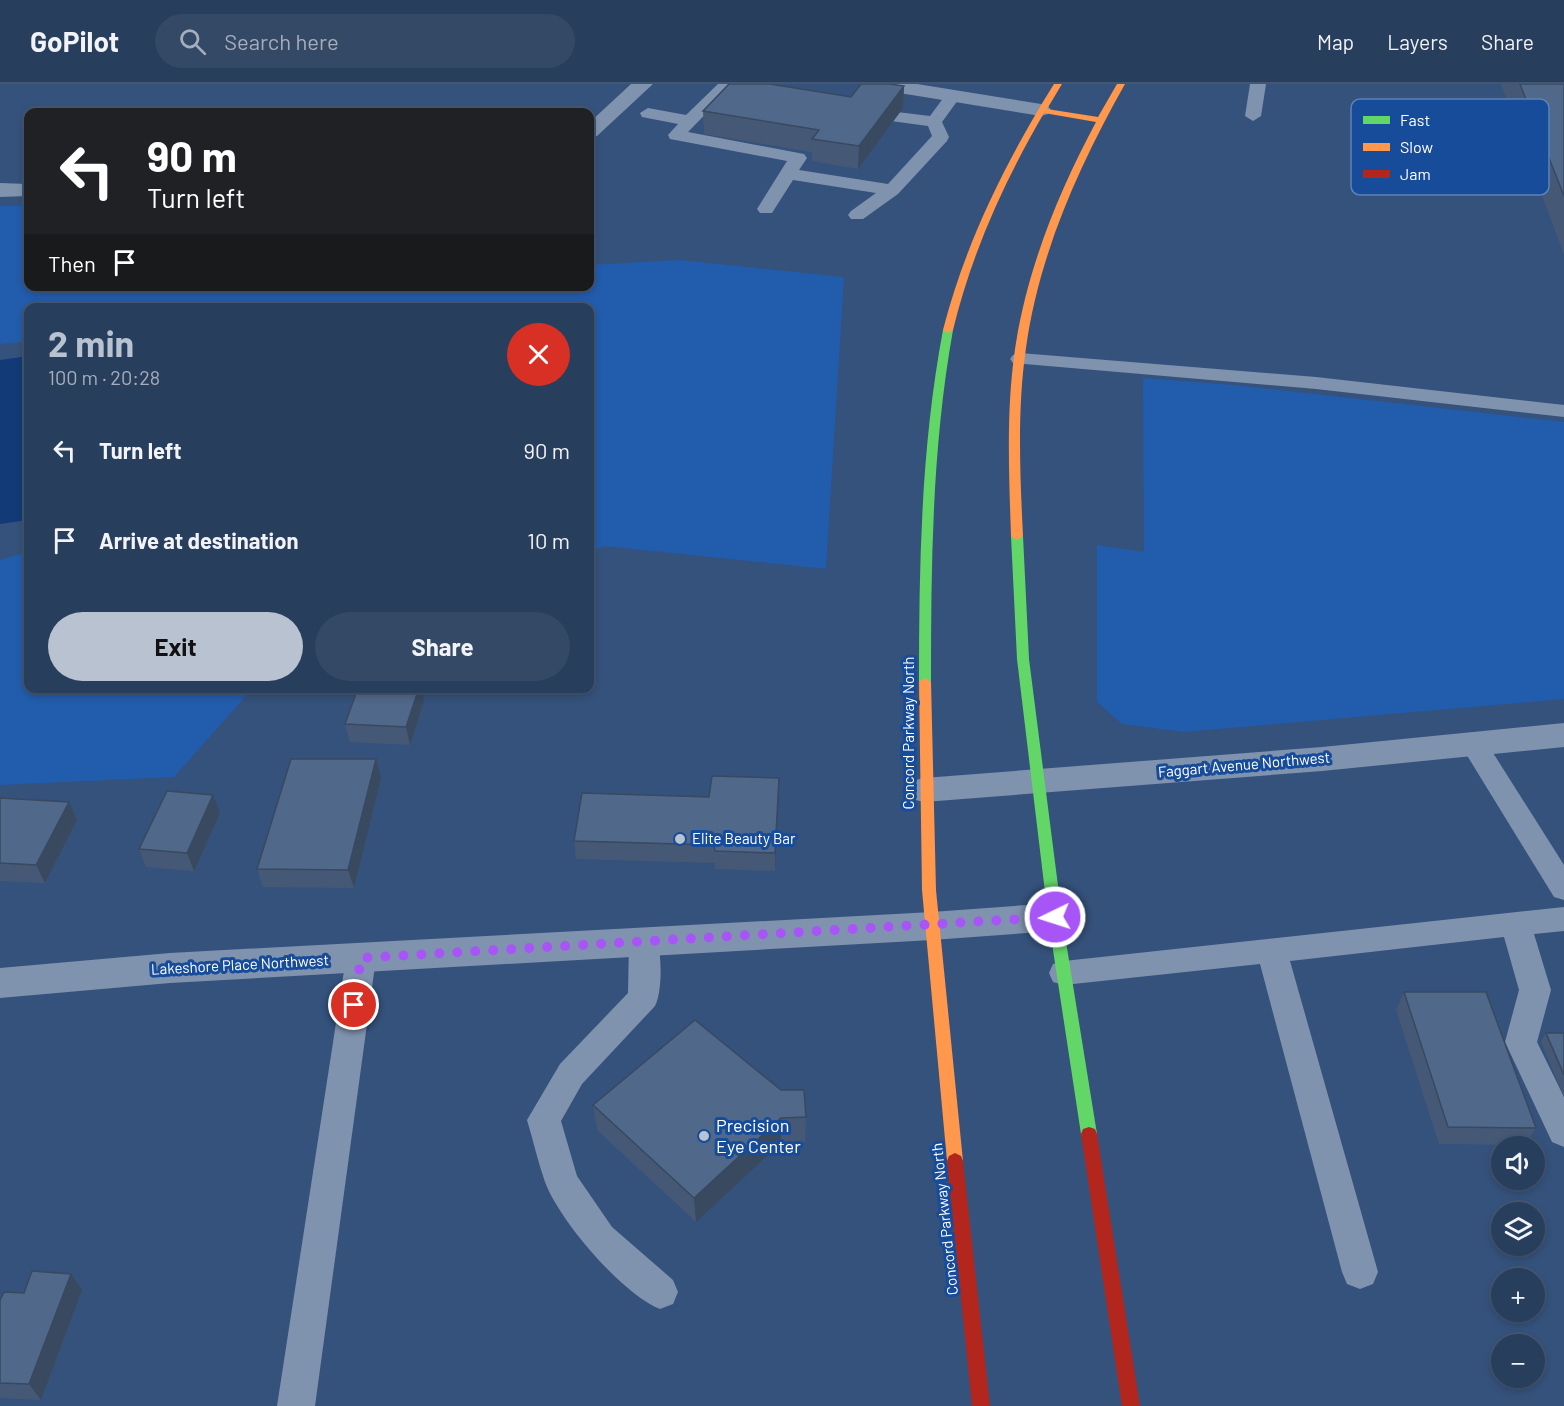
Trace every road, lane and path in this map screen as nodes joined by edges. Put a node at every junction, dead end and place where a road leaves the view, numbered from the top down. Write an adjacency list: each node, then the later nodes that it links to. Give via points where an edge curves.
1 (643, 84): 15 (street)
2 (880, 84): 7 (street)
3 (1121, 84): 12 (highway, via 1103,104)
4 (1258, 84): 10 (lane)
5 (719, 86): 6 (lane); 13 (lane)
6 (745, 92)
7 (953, 96): 8 (street); 14 (lane)
8 (1053, 96): 12 (highway); 27 (highway, Concord Parkway North, via 1006,172 975,239 951,317 935,409 926,550)
9 (648, 113): 13 (lane)
10 (1253, 116)
11 (897, 117): 14 (lane)
12 (1100, 120): 22 (highway, via 1067,189 1041,259)
13 (691, 121): 16 (lane, via 676,135 798,158)
14 (934, 122): 19 (lane, via 941,136)
15 (594, 128)
16 (788, 174): 19 (lane); 20 (lane)
17 (0, 190): 18 (street)
18 (24, 190)
19 (892, 190): 21 (lane)
20 (766, 209)
21 (857, 215)
22 (1020, 359): 23 (lane, via 1317,383); 26 (highway, via 1014,461 1023,659)
23 (1564, 411)
24 (1564, 735): 25 (street, Faggart Avenue Northwest)
25 (1473, 744): 26 (street, Faggart Avenue Northwest); 28 (lane)
26 (1038, 781): 27 (street, Faggart Avenue Northwest); 29 (highway)
27 (924, 790): 32 (highway, Concord Parkway North)
28 (1564, 890)
29 (1055, 917): 32 (street, Lakeshore Place Northwest); 36 (highway)
30 (1564, 919): 31 (lane)
31 (1516, 925): 34 (lane); 38 (lane, via 1535,990 1521,1042)
32 (932, 926): 33 (street, Lakeshore Place Northwest); 42 (highway, Concord Parkway North)
33 (644, 942): 35 (street, Lakeshore Place Northwest); 40 (lane, via 644,997 571,1074 544,1120 562,1182 600,1238)
34 (1272, 951): 36 (lane); 39 (lane)
35 (361, 958): 37 (street, Lakeshore Place Northwest); 41 (lane)
36 (1064, 973): 43 (highway)
37 (0, 983)
38 (1564, 1132)
39 (1360, 1272)
40 (660, 1292)
41 (296, 1406)
42 (981, 1406)
43 (1131, 1406)

